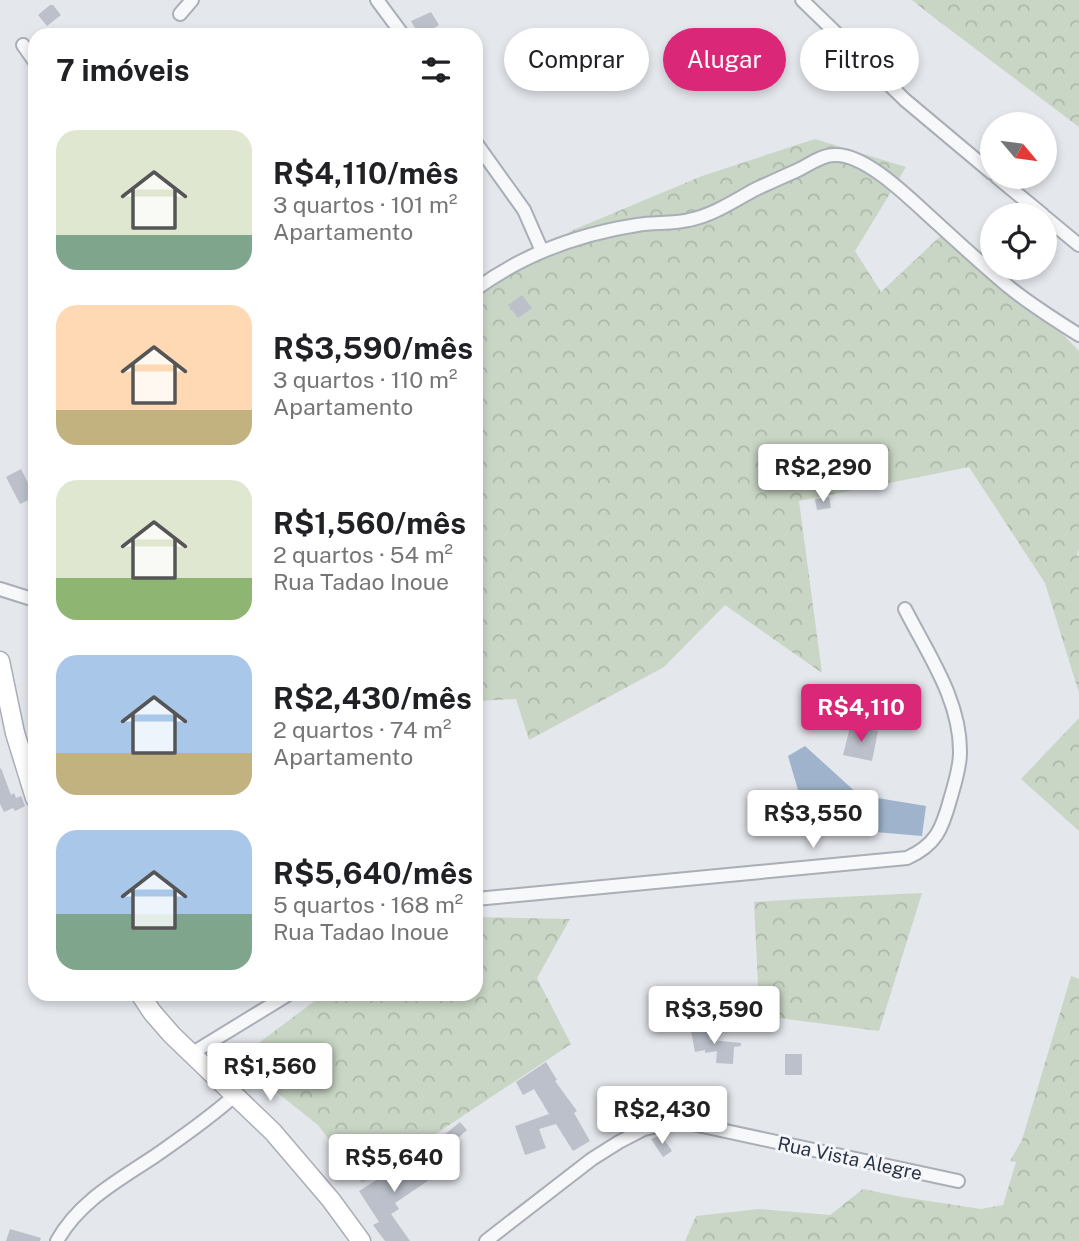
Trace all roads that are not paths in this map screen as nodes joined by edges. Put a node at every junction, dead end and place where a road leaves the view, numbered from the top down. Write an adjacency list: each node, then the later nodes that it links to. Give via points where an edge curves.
1 (192, 0): 4 (street)
2 (377, 0): 5 (street)
3 (802, 0): 9 (street, via 905,100)
4 (180, 14)
5 (398, 28)
6 (23, 45): 7 (street)
7 (28, 52)
8 (483, 153): 14 (street, via 524,210)
9 (980, 163)
10 (1011, 189): 11 (street)
11 (1028, 203)
12 (1057, 227): 13 (street)
13 (1079, 245)
14 (542, 251): 15 (street); 16 (street, via 622,227 702,216 819,159 841,155 891,181 1009,287)
15 (483, 284)
16 (1079, 335)
17 (0, 589): 18 (street)
18 (28, 598)
19 (905, 609): 22 (street, via 956,715 960,754 944,819 931,844 917,854)
20 (0, 661): 21 (street)
21 (28, 774)
22 (483, 898)
23 (145, 1001): 25 (street)
24 (278, 1001): 25 (street)
25 (191, 1054): 26 (street)
26 (234, 1096): 28 (street, via 86,1204); 29 (street, via 273,1132)
27 (958, 1181): 30 (street, Rua Vista Alegre, via 671,1123 644,1129 592,1159)
28 (57, 1241)
29 (361, 1241)
30 (486, 1241)

